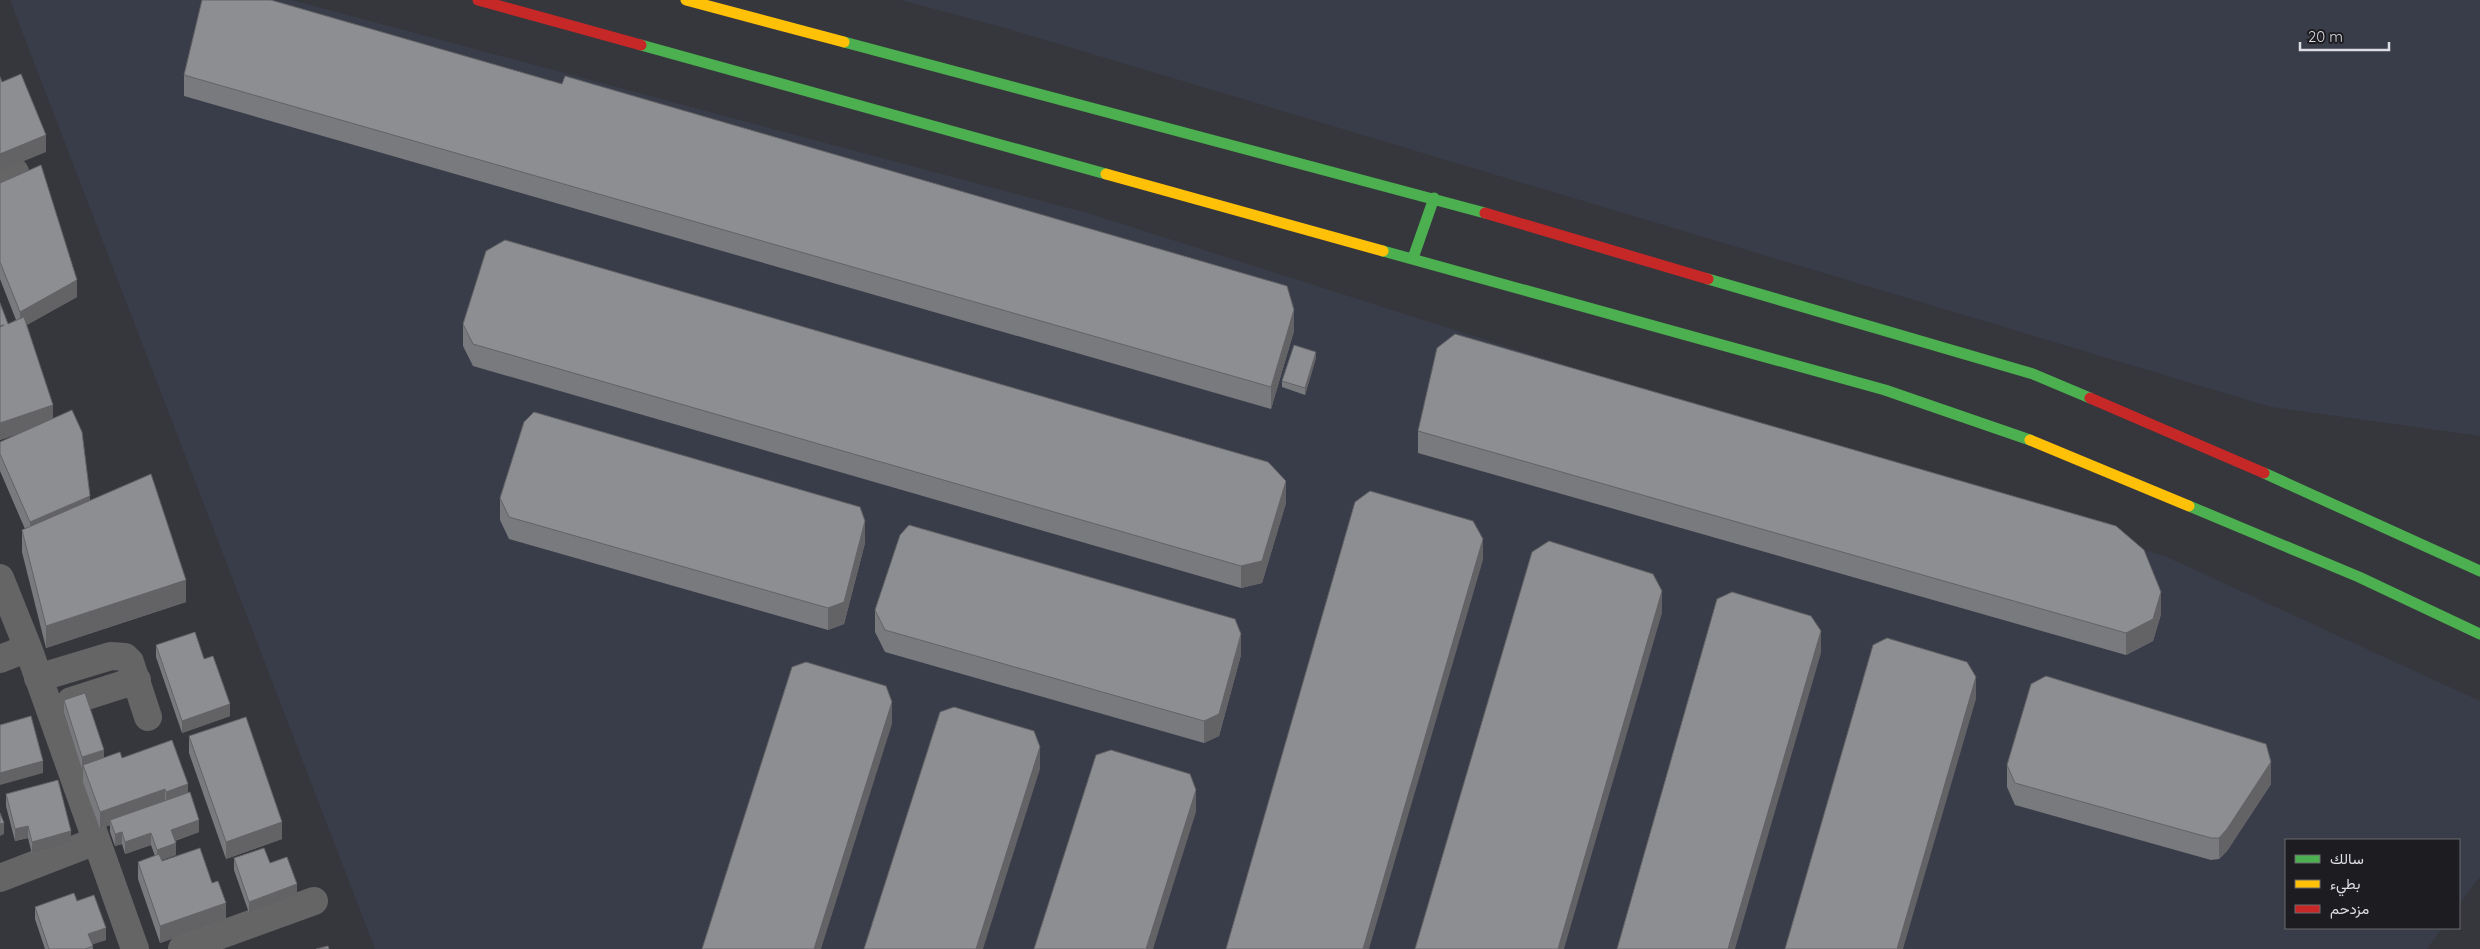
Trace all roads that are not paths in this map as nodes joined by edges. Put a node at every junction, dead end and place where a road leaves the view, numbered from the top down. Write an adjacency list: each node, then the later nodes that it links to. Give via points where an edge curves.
1 (478, 0): 4 (street)
2 (686, 0): 3 (street)
3 (1434, 198): 4 (street); 5 (street, via 2033,374 2234,459)
4 (1413, 258): 7 (street, via 1886,390 1969,418 2052,448 2232,522)
5 (2480, 571)
6 (0, 578): 8 (street)
7 (2480, 634)
8 (28, 648): 9 (street); 10 (street)
9 (0, 659)
10 (38, 678): 11 (street, via 118,655 130,662); 14 (street)
11 (137, 680): 12 (street); 13 (street)
12 (71, 701)
13 (148, 716)
14 (96, 841): 15 (street); 18 (street)
15 (0, 878)
16 (314, 901): 17 (street)
17 (225, 942): 19 (street)
18 (135, 949)
19 (182, 949)

